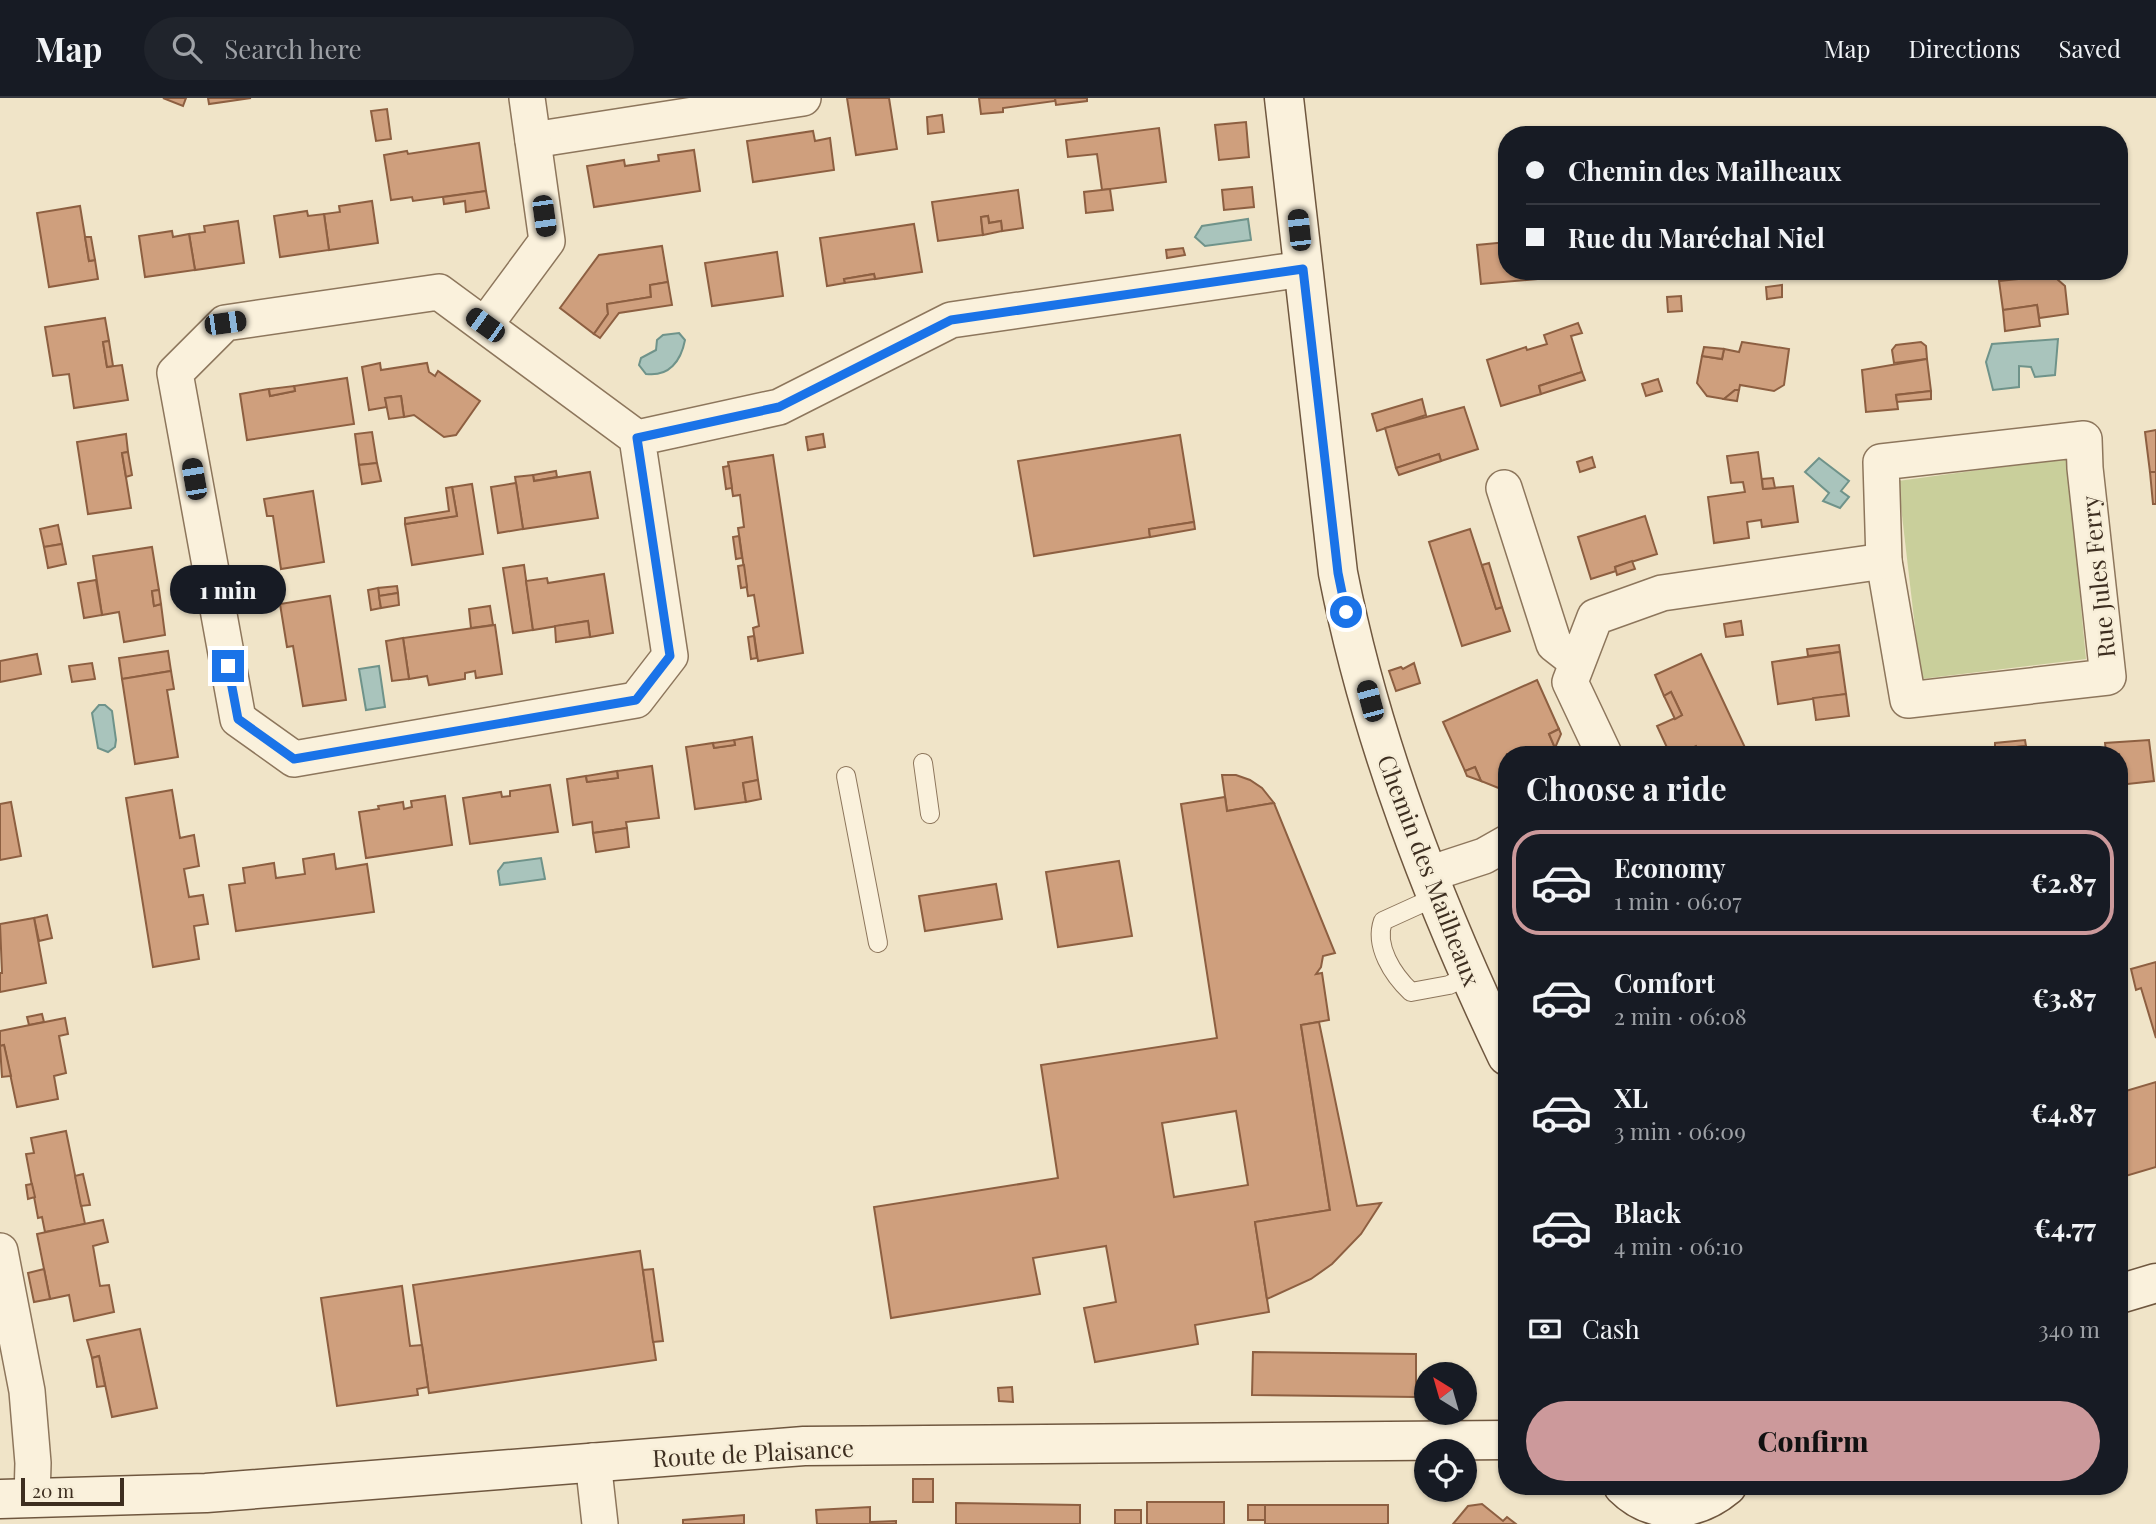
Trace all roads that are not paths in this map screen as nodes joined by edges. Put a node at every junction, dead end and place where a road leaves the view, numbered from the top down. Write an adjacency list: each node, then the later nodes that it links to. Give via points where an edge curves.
1 (527, 98): 4 (street)
2 (803, 98): 4 (street)
3 (1284, 98): 5 (main road, Chemin des Mailheaux)
4 (533, 140): 6 (street, via 547,241)
5 (1303, 269): 7 (street, via 951,320 779,407); 16 (main road, Chemin des Mailheaux, via 1346,612 1381,747)
6 (485, 325): 7 (street); 7 (street, via 439,292 225,323 175,373 238,719 294,759 636,700 670,656)
7 (637, 438)
8 (1504, 488): 10 (street, via 1554,644)
9 (1884, 561): 9 (street, Rue Jules Ferry, via 1881,462 2084,439 2109,677 1908,700); 10 (street, via 1662,593 1595,617)
10 (1577, 662): 11 (street, via 1570,682)
11 (1600, 746)
12 (923, 763): 14 (lane)
13 (846, 776): 17 (lane)
14 (930, 814)
15 (1498, 848): 16 (street)
16 (1433, 885): 18 (main road, Chemin des Mailheaux); 18 (lane, via 1383,921 1378,933 1385,953 1398,979 1411,992 1449,985)
17 (878, 943)
18 (1470, 975): 19 (main road, Chemin des Mailheaux)
19 (1498, 1036)
20 (0, 1251): 27 (street, via 27,1391 33,1463)
21 (2156, 1283): 22 (main road)
22 (2128, 1291)
23 (1498, 1440): 24 (main road, Route de Plaisance, via 804,1446)
24 (593, 1461): 27 (main road, Route de Plaisance, via 206,1493); 29 (street)
25 (1635, 1495): 28 (main road)
26 (1713, 1495): 28 (main road)
27 (16, 1499)
28 (1664, 1516)
29 (600, 1524)

